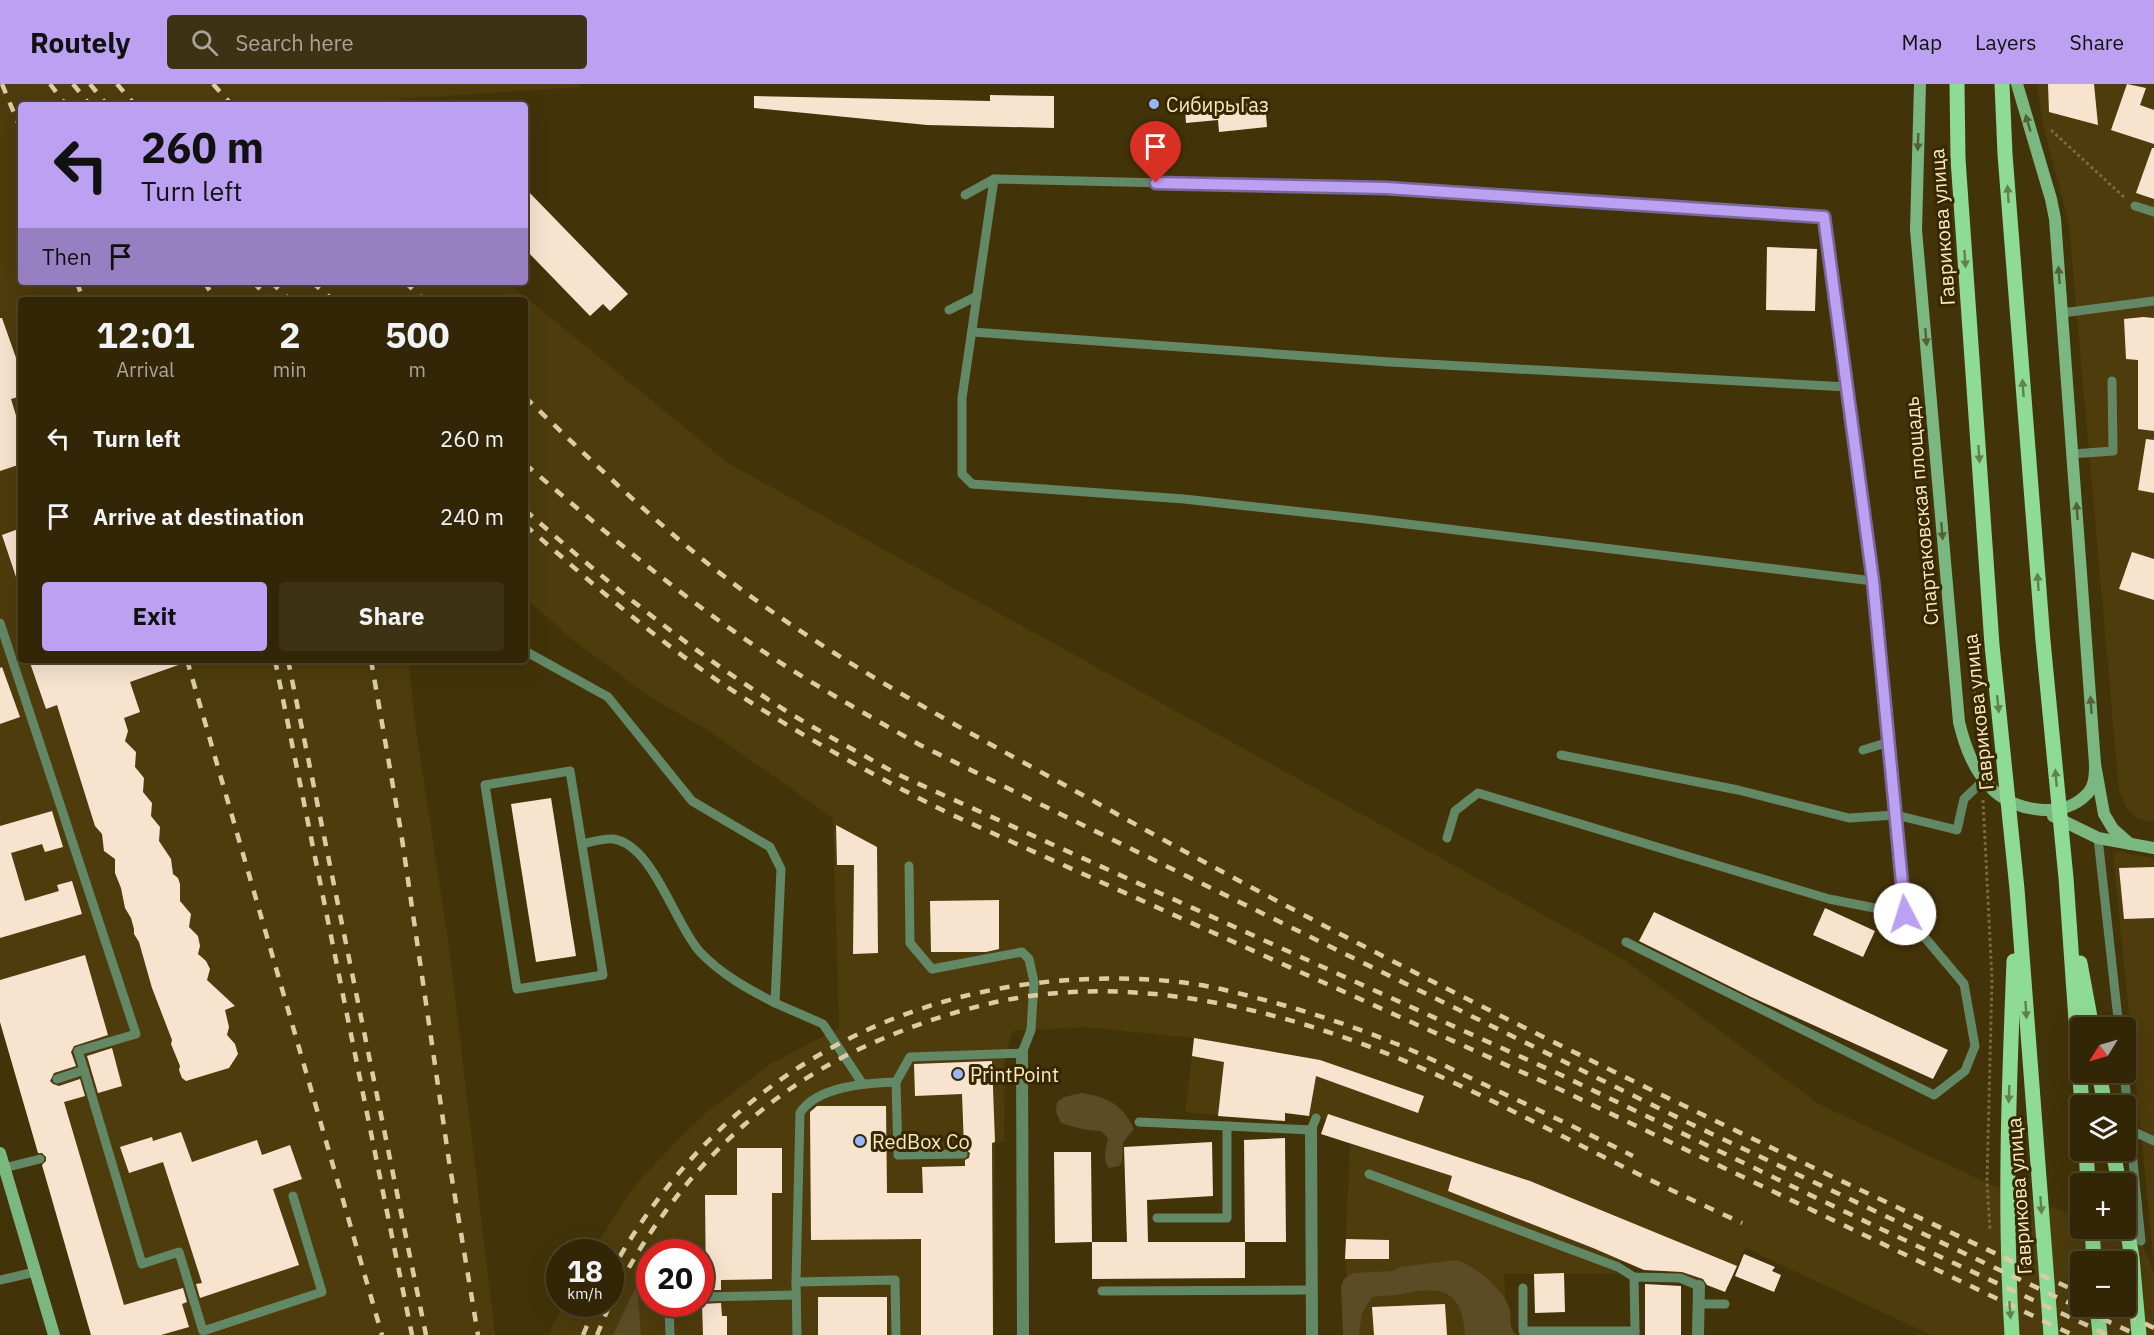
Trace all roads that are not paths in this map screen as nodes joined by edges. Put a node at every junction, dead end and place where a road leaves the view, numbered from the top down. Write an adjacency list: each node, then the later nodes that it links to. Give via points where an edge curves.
1 (1920, 84): 26 (street, Спартаковская площадь, one-way to 26, via 1916,230 1959,722)
2 (1952, 84): 6 (street)
3 (1957, 84): 6 (main road, Гаврикова улица)
4 (2002, 84): 35 (main road, one-way to 4, via 2043,641)
5 (2017, 84): 14 (street, Спартаковская площадь, one-way to 5, via 2055,219)
6 (1958, 159): 36 (main road, Гаврикова улица, one-way to 36, via 1992,645)
7 (994, 179): 8 (lane); 11 (lane); 17 (lane, via 1386,188 1824,217)
8 (965, 195)
9 (2135, 206): 10 (lane)
10 (2154, 212)
11 (977, 296): 13 (lane); 15 (lane)
12 (2154, 301): 14 (lane)
13 (949, 310)
14 (2062, 314): 18 (street, Спартаковская площадь)
15 (972, 332): 17 (lane, via 1402,363); 19 (lane, via 960,439 962,474 972,484 1184,499)
16 (2112, 381): 18 (lane, via 2113,451)
17 (1848, 387): 19 (lane)
18 (2072, 454): 25 (street, Спартаковская площадь, one-way to 18)
19 (1873, 581): 22 (lane)
20 (0, 623): 43 (lane, via 136,1034 78,1051)
21 (528, 653): 39 (lane, via 608,697 692,801 770,847 781,869)
22 (1889, 742): 23 (lane); 28 (lane)
23 (1863, 750)
24 (1561, 755): 28 (lane, via 1738,790 1849,818)
25 (2095, 764): 27 (street, Спартаковская площадь, via 2088,794 2067,806); 32 (street, Спартаковская площадь, via 2104,814 2113,829)
26 (1983, 786): 27 (street, Спартаковская площадь, via 2010,802); 28 (lane, via 1964,799 1957,830)
27 (2041, 810): 30 (street)
28 (1896, 814): 37 (lane)
29 (1447, 838): 37 (lane, via 1455,811 1478,793 1829,899)
30 (2098, 838): 32 (street); 41 (lane)
31 (582, 844): 31 (lane, via 603,975 517,988 484,785 570,771); 39 (lane, via 612,838 629,843 643,858 699,951 732,980)
32 (2130, 844): 33 (street)
33 (2154, 848)
34 (909, 866): 42 (lane, via 910,943 932,969 1022,952 1029,959 1034,982 1031,1030)
35 (2066, 878): 40 (main road); 47 (main road)
36 (2017, 889): 85 (main road, one-way to 85, via 2008,1126 2007,1260); 86 (main road, Гаврикова улица, one-way to 86)
37 (1905, 914): 38 (lane, via 1964,984 1975,1046 1965,1071 1934,1095)
38 (1626, 942)
39 (776, 1003): 46 (lane, via 823,1024)
40 (2090, 1017)
41 (2118, 1017)
42 (1022, 1053): 45 (lane, via 910,1057); 82 (street)
43 (84, 1070): 44 (lane); 59 (lane, via 142,1264 179,1252 203,1330 322,1292)
44 (57, 1079)
45 (896, 1082): 46 (lane); 54 (lane, via 898,1155)
46 (862, 1083): 66 (lane, via 823,1095 800,1113)
47 (2081, 1095)
48 (1139, 1122): 50 (lane)
49 (1314, 1124): 50 (lane); 69 (street)
50 (1227, 1126): 60 (lane, via 1227,1218)
51 (2136, 1133): 52 (lane)
52 (2154, 1141)
53 (0, 1153): 57 (street)
54 (963, 1154)
55 (40, 1159): 57 (lane)
56 (2133, 1161): 62 (lane)
57 (4, 1168): 63 (street)
58 (1369, 1174): 64 (lane, via 1618,1267)
59 (293, 1196)
60 (1157, 1218)
61 (2129, 1239): 88 (main road)
62 (2141, 1241)
63 (35, 1272): 65 (lane); 78 (street)
64 (1634, 1277): 67 (lane, via 1680,1278); 77 (lane)
65 (0, 1280)
66 (796, 1282): 71 (lane); 81 (lane, via 895,1280)
67 (1699, 1286): 73 (street)
68 (1523, 1288): 77 (lane, via 1523,1331)
69 (1312, 1290): 70 (lane); 83 (street)
70 (1102, 1291)
71 (796, 1295): 72 (lane); 80 (lane)
72 (714, 1297)
73 (1699, 1304): 74 (lane); 84 (street)
74 (1725, 1304)
75 (669, 1317): 79 (lane)
76 (2098, 1317): 87 (main road)
77 (1635, 1333)
78 (54, 1335)
79 (670, 1335)
80 (797, 1335)
81 (896, 1335)
82 (1023, 1335)
83 (1312, 1335)
84 (1698, 1335)
85 (2012, 1335)
86 (2051, 1335)
87 (2100, 1335)
88 (2139, 1335)

